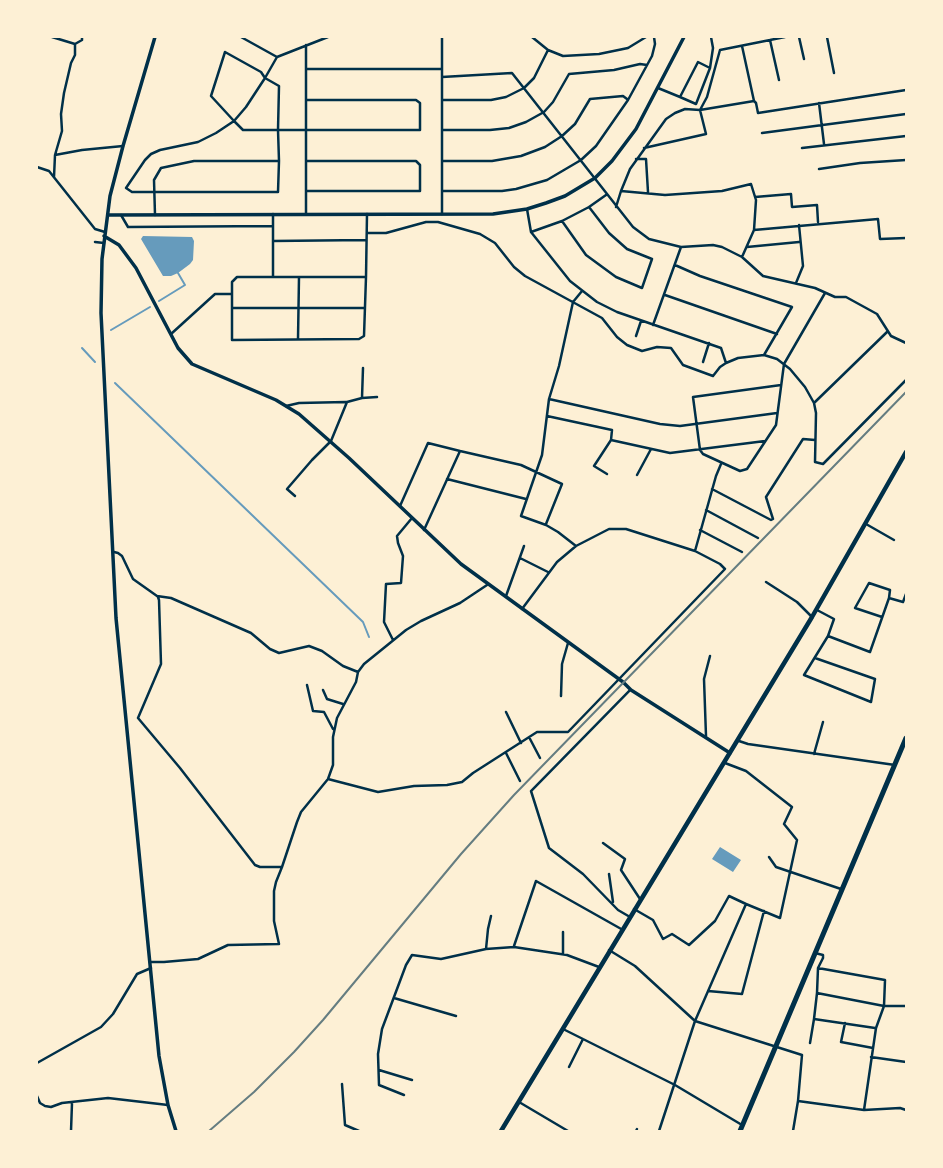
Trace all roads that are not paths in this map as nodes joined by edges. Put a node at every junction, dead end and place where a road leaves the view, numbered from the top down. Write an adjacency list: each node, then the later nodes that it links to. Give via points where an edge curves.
1 (52, 37): 16 (street)
2 (82, 37): 16 (street)
3 (155, 37): 51 (street)
4 (241, 37): 20 (street)
5 (328, 37): 17 (street)
6 (441, 37): 25 (street)
7 (532, 37): 19 (street)
8 (646, 37): 19 (street, via 600,54 563,56)
9 (654, 37): 22 (street)
10 (684, 37): 31 (street)
11 (711, 37): 23 (street)
12 (785, 37): 15 (street)
13 (799, 37): 21 (street)
14 (827, 37): 26 (street)
15 (770, 40): 18 (street); 29 (street)
16 (75, 44): 54 (street)
17 (306, 45): 20 (street); 24 (street)
18 (742, 46): 37 (street); 39 (street, via 720,50)
19 (548, 50): 30 (street)
20 (276, 57): 28 (street)
21 (804, 59)
22 (647, 65): 36 (street); 40 (street, via 569,74)
23 (710, 68): 33 (street, via 698,62); 33 (street, via 696,104)
24 (306, 69): 25 (street); 34 (street)
25 (442, 69): 27 (street)
26 (834, 73)
27 (442, 77): 30 (street, via 512,73); 35 (street)
28 (265, 78): 42 (street); 42 (street, via 225,52 211,96); 44 (street, via 279,86)
29 (779, 80)
30 (524, 88): 35 (street, via 491,100); 40 (street)
31 (658, 88): 33 (street); 64 (street, via 636,129)
32 (906, 89): 38 (street)
33 (680, 97)
34 (306, 100): 45 (street); 45 (street, via 416,100 420,103 420,130)
35 (442, 100): 46 (street)
36 (628, 100): 48 (street, via 623,96 590,99); 56 (street, via 596,146)
37 (754, 102): 38 (street, via 758,113); 39 (street)
38 (819, 103): 43 (street)
39 (700, 110): 52 (street, via 685,109 666,119); 52 (street, via 706,134)
40 (544, 112): 46 (street, via 509,128); 48 (street)
41 (906, 114): 43 (street)
42 (233, 121): 44 (street, via 243,130); 68 (street, via 198,142 151,154 127,188)
43 (822, 124): 47 (street); 50 (street)
44 (278, 130): 45 (street); 58 (street)
45 (306, 130): 59 (street)
46 (443, 130): 60 (street)
47 (762, 133)
48 (562, 136): 56 (street); 60 (street, via 506,160)
49 (906, 136): 50 (street)
50 (824, 145): 53 (street)
51 (123, 146): 54 (street); 79 (street)
52 (645, 148): 55 (street)
53 (802, 148)
54 (55, 155): 63 (street)
55 (636, 159): 67 (street); 69 (street, via 646,159)
56 (580, 160): 64 (street); 66 (street, via 547,180 516,189)
57 (906, 160): 62 (street)
58 (279, 161): 68 (street, via 194,161 162,168); 68 (street, via 278,191)
59 (306, 161): 65 (street); 65 (street, via 416,160 420,165 420,191)
60 (442, 161): 66 (street)
61 (37, 167): 63 (street)
62 (819, 169)
63 (54, 177): 89 (street, via 95,229)
64 (595, 178): 70 (street); 74 (street, via 565,196)
65 (306, 191): 76 (street)
66 (442, 191): 78 (street)
67 (621, 191): 69 (street); 73 (street)
68 (155, 192): 81 (street)
69 (648, 193): 71 (street, via 722,191 751,184)
70 (607, 195): 72 (street); 73 (street)
71 (755, 197): 83 (street, via 790,194 792,207 817,205); 86 (street)
72 (589, 207): 82 (street); 82 (street, via 627,249 652,259 642,288 616,277 586,255)
73 (616, 207): 96 (street, via 649,239)
74 (527, 209): 78 (street); 87 (street)
75 (273, 214): 76 (street); 81 (street); 84 (street)
76 (306, 214): 77 (street)
77 (366, 214): 78 (street); 88 (street)
78 (442, 214)
79 (107, 215): 80 (street); 89 (street)
80 (121, 215): 81 (street); 84 (street, via 128,227)
81 (155, 215)
82 (562, 221): 87 (street)
83 (818, 224): 85 (street); 90 (street, via 878,219 880,239)
84 (273, 226): 91 (street)
85 (799, 226): 86 (street); 93 (street)
86 (754, 230): 97 (street)
87 (531, 232): 104 (street)
88 (366, 233): 92 (street); 108 (street, via 438,222 480,234 495,243 525,276)
89 (105, 234): 95 (street); 115 (street, via 135,268)
90 (906, 238)
91 (273, 240): 92 (street); 100 (street)
92 (366, 240): 102 (street)
93 (800, 242): 97 (street); 103 (street, via 803,266)
94 (95, 243): 95 (street)
95 (104, 243): 165 (street, via 101,313)
96 (681, 247): 98 (street, via 713,245); 99 (street)
97 (747, 247): 98 (street)
98 (741, 257): 103 (street, via 763,276)
99 (675, 265): 107 (street); 116 (street, via 792,307)
100 (273, 277): 101 (street); 106 (street, via 237,277)
101 (299, 277): 102 (street); 110 (street)
102 (366, 277): 111 (street)
103 (795, 284): 105 (street)
104 (582, 291): 108 (street); 112 (street)
105 (825, 293): 114 (street, via 846,297 877,314); 124 (street)
106 (232, 294): 109 (street); 115 (street, via 215,294)
107 (664, 295): 113 (street); 116 (street)
108 (573, 302): 123 (street, via 602,318 634,349 671,348 683,365 713,376); 130 (street)
109 (232, 308): 110 (street); 118 (street, via 232,340)
110 (298, 308): 111 (street); 118 (street)
111 (365, 309): 118 (street, via 364,336 359,339)
112 (641, 321): 113 (street); 117 (street)
113 (653, 325): 119 (street)
114 (887, 332): 120 (street); 132 (street)
115 (171, 334): 133 (street, via 192,364)
116 (777, 334): 121 (street)
117 (636, 336)
118 (298, 339)
119 (709, 343): 122 (street); 123 (street, via 721,348)
120 (906, 343)
121 (764, 355): 123 (street); 124 (street)
122 (703, 362)
123 (726, 363)
124 (784, 364): 127 (street); 132 (street)
125 (363, 368): 129 (street)
126 (906, 380): 138 (street, via 823,464 815,462)
127 (780, 385): 134 (street); 136 (street, via 693,397)
128 (377, 397): 129 (street)
129 (362, 398): 131 (street)
130 (549, 399): 135 (street); 136 (street, via 660,424)
131 (347, 402): 133 (street); 139 (street)
132 (814, 403): 138 (street)
133 (286, 406): 139 (street)
134 (777, 413): 136 (street); 140 (street, via 776,425)
135 (547, 416): 137 (street, via 612,430); 146 (street)
136 (697, 424): 142 (street)
137 (611, 440): 141 (street); 147 (street, via 594,466)
138 (816, 440): 150 (street, via 803,439 766,497 771,520)
139 (331, 441): 151 (street, via 287,489); 153 (street)
140 (765, 441): 142 (street); 145 (street, via 747,470)
141 (651, 449): 142 (street, via 670,453); 148 (street)
142 (700, 450): 145 (street)
143 (460, 451): 146 (street); 149 (street); 153 (street, via 428,443)
144 (906, 452): 156 (main road)
145 (722, 463): 150 (street)
146 (536, 473): 152 (street); 157 (street, via 562,484)
147 (607, 474)
148 (637, 475)
149 (447, 479): 152 (street); 158 (street)
150 (712, 489): 154 (street)
151 (295, 496)
152 (526, 499): 157 (street, via 521,516)
153 (400, 506): 155 (street)
154 (706, 510): 159 (street); 160 (street)
155 (412, 518): 158 (street); 180 (street, via 397,536 403,556 401,583 386,584 384,622)
156 (866, 524): 161 (street); 176 (main road)
157 (546, 525): 162 (street)
158 (424, 530): 170 (street)
159 (700, 530): 164 (street); 166 (street)
160 (758, 538)
161 (894, 540)
162 (576, 546): 164 (street, via 609,529 626,528); 168 (street)
163 (524, 547): 167 (street)
164 (695, 551): 185 (street, via 725,569)
165 (112, 552): 172 (street, via 122,556 133,579); 228 (street)
166 (742, 552)
167 (520, 558): 168 (street); 173 (street)
168 (548, 572): 175 (street)
169 (766, 582): 177 (street)
170 (487, 585): 173 (street); 180 (street)
171 (906, 594): 174 (street, via 903,602)
172 (157, 596): 184 (street, via 251,633 279,653 309,646); 210 (street, via 161,664 138,718 255,865)
173 (506, 598): 175 (street)
174 (890, 598): 178 (street); 178 (street, via 890,590 869,583 855,608)
175 (522, 609): 181 (street)
176 (817, 610): 177 (main road); 179 (street, via 834,619)
177 (812, 617): 197 (main road)
178 (882, 617): 179 (street, via 870,652)
179 (828, 636): 183 (street)
180 (393, 640): 184 (street)
181 (568, 643): 185 (street); 189 (street)
182 (710, 656): 195 (street, via 704,679)
183 (815, 658): 183 (street, via 804,675 871,702 875,679)
184 (358, 672): 190 (street)
185 (618, 679): 188 (street); 194 (street, via 568,732 545,731)
186 (307, 685): 193 (street, via 313,710 324,712)
187 (323, 690): 190 (street, via 327,699)
188 (631, 690): 195 (street); 216 (street, via 531,791 549,848)
189 (561, 696)
190 (343, 704): 193 (street)
191 (506, 712): 198 (street)
192 (822, 722): 202 (street)
193 (334, 731): 206 (street)
194 (529, 737): 198 (street); 203 (street)
195 (706, 737): 200 (street)
196 (906, 738): 201 (highway)
197 (738, 740): 200 (main road); 202 (street)
198 (520, 743): 199 (street)
199 (506, 753): 206 (street, via 462,782 447,785 378,792); 207 (street)
200 (730, 753): 204 (main road)
201 (902, 753): 205 (highway)
202 (814, 754): 205 (street)
203 (540, 758)
204 (724, 763): 211 (street, via 746,771 792,807 784,824 797,840); 214 (main road)
205 (894, 765): 213 (highway)
206 (328, 779): 210 (street, via 302,812)
207 (520, 781)
208 (603, 843): 214 (street, via 625,859 621,870)
209 (769, 858): 211 (street, via 776,867)
210 (282, 867): 228 (street, via 274,891 279,944 228,945 198,959)
211 (790, 872): 213 (street); 218 (street, via 780,918)
212 (610, 874): 216 (street)
213 (842, 889): 226 (highway)
214 (640, 899): 217 (main road)
215 (746, 904): 217 (street, via 729,896 715,921 689,945 672,934 663,939 653,920); 218 (street); 232 (street)
216 (613, 905): 220 (street)
217 (634, 909): 220 (main road)
218 (764, 911): 232 (street, via 742,994)
219 (491, 916): 224 (street)
220 (629, 917): 221 (main road)
221 (623, 930): 223 (street, via 536,881); 225 (main road)
222 (563, 932): 227 (street)
223 (514, 947): 224 (street); 227 (street)
224 (486, 949): 234 (street, via 441,959 412,955)
225 (609, 950): 229 (main road); 239 (street, via 635,966)
226 (815, 953): 231 (street, via 823,956); 245 (highway)
227 (563, 954): 229 (street)
228 (150, 962): 230 (street)
229 (600, 967): 242 (main road)
230 (151, 968): 249 (street, via 136,974 101,1027); 260 (street)
231 (818, 968): 233 (street); 235 (street, via 885,980)
232 (708, 990): 239 (street)
233 (817, 993): 235 (street); 238 (street)
234 (394, 998): 237 (street); 251 (street, via 380,1039)
235 (884, 1006): 236 (street); 241 (street)
236 (906, 1006)
237 (456, 1016)
238 (814, 1018): 240 (street); 244 (street)
239 (695, 1021): 245 (street); 254 (street)
240 (845, 1023): 241 (street); 246 (street, via 841,1042)
241 (876, 1028): 246 (street)
242 (563, 1029): 243 (street); 258 (main road)
243 (583, 1039): 250 (street); 254 (street)
244 (810, 1043)
245 (775, 1047): 257 (street, via 802,1055); 263 (highway)
246 (873, 1048): 247 (street)
247 (871, 1057): 248 (street); 261 (street)
248 (906, 1062)
249 (37, 1063)
250 (569, 1067)
251 (379, 1070): 252 (street); 255 (street, via 379,1085)
252 (412, 1080)
253 (342, 1084): 266 (street, via 345,1125)
254 (675, 1085): 263 (street); 269 (street)
255 (404, 1095)
256 (37, 1096): 259 (street, via 45,1106)
257 (798, 1101): 261 (street); 270 (street)
258 (519, 1102): 267 (main road); 268 (street)
259 (72, 1103): 260 (street, via 108,1098); 264 (street)
260 (168, 1104): 265 (street)
261 (864, 1110): 262 (street)
262 (906, 1110)
263 (741, 1128)
264 (71, 1131)
265 (176, 1131)
266 (359, 1131)
267 (501, 1131)
268 (568, 1131)
269 (659, 1131)
270 (793, 1131)

